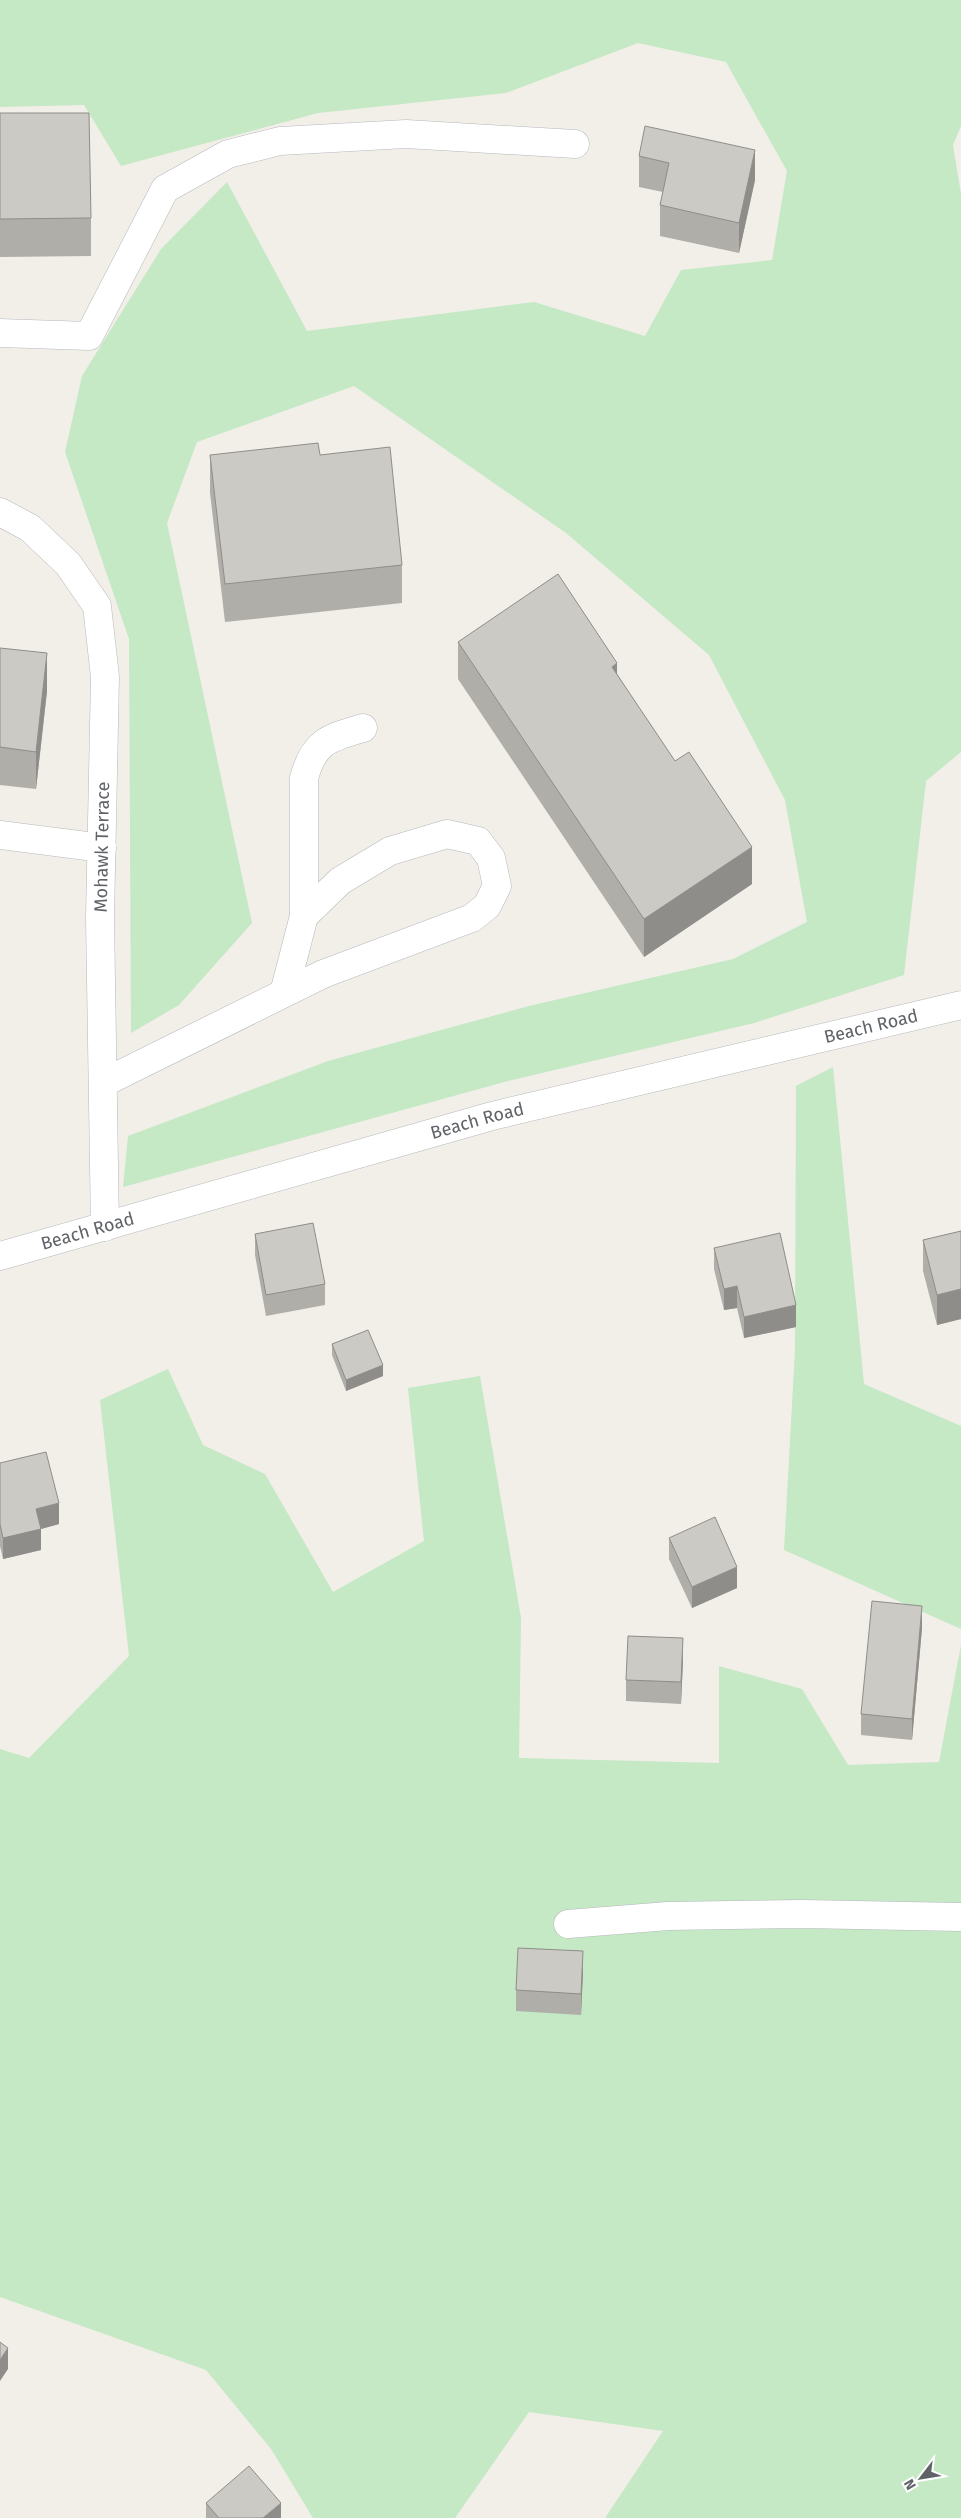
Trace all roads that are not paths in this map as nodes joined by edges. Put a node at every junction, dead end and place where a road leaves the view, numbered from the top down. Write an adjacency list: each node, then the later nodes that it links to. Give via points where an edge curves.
1 (575, 144): 2 (street, via 406,134 280,141 228,154 165,189 89,336)
2 (0, 333)
3 (0, 512): 6 (street, Mohawk Terrace, via 30,528 68,564 97,606 105,677)
4 (362, 728): 7 (street, via 330,738 308,760 304,778)
5 (0, 834): 6 (street)
6 (102, 848): 10 (street, Mohawk Terrace)
7 (304, 916): 8 (street); 8 (street, via 340,881 390,851 447,834 478,841 491,858 497,886 487,906 472,918)
8 (284, 992): 10 (street)
9 (961, 1005): 11 (street, Beach Road, via 492,1116)
10 (103, 1083): 11 (street, Mohawk Terrace)
11 (105, 1227): 12 (street, Beach Road)
12 (0, 1256)
13 (961, 1917): 14 (street, via 668,1916)
14 (568, 1924)

